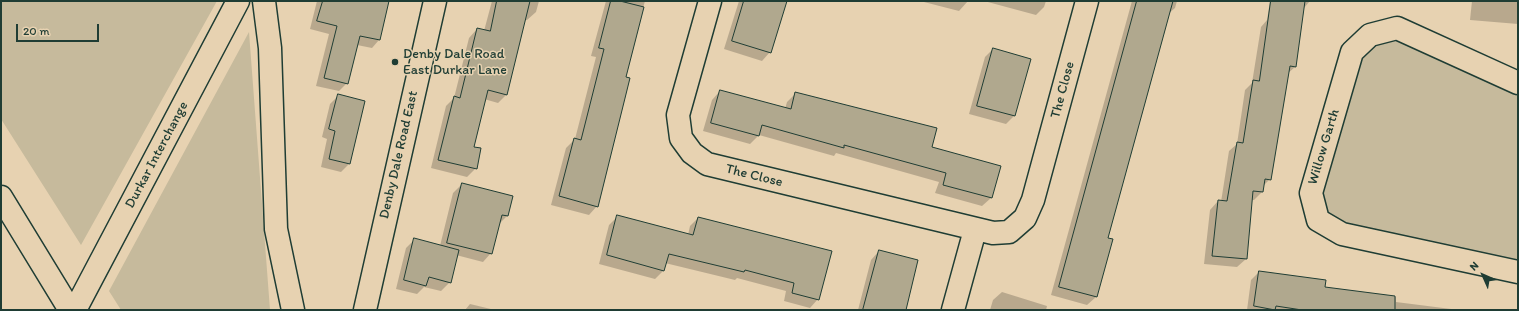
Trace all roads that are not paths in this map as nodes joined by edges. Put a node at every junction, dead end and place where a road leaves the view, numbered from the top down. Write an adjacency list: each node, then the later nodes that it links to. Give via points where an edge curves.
1 (238, 1): 11 (main road, Durkar Interchange)
2 (264, 1): 12 (main road, via 270,48 276,229)
3 (435, 1): 13 (main road, Denby Dale Road East)
4 (710, 1): 8 (main road, The Close, via 678,115 681,138 692,153 707,164)
5 (1087, 1): 8 (main road, The Close, via 1034,200 1025,218 1009,232)
6 (1518, 83): 9 (main road, Willow Garth, via 1397,28 1370,35 1352,52 1311,192 1318,220 1342,234)
7 (1, 197): 10 (main road)
8 (975, 230): 14 (main road)
9 (1518, 272)
10 (70, 310)
11 (75, 310)
12 (293, 310)
13 (365, 310)
14 (953, 310)

